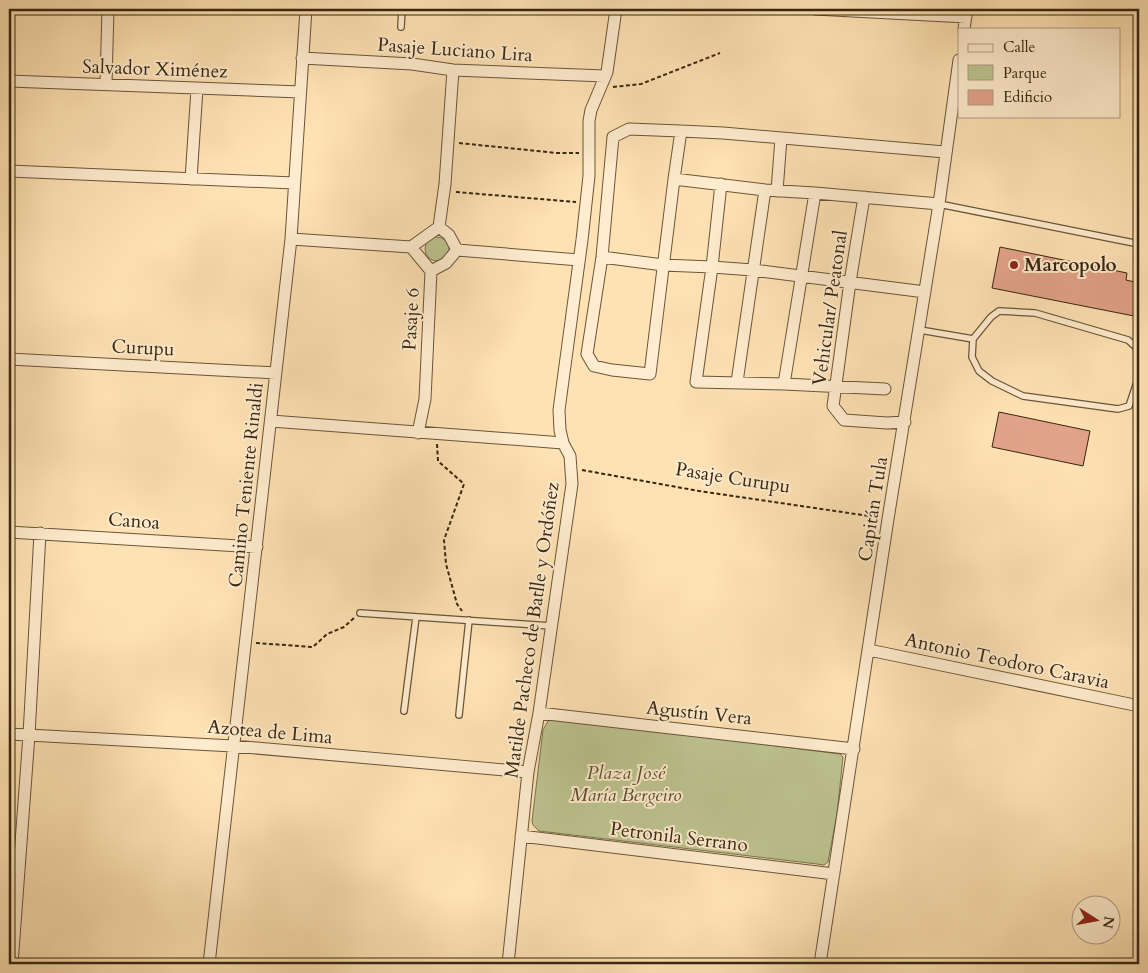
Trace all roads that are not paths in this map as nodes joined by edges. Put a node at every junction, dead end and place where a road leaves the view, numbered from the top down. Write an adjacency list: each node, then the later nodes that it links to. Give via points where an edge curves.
1 (108, 9): 13 (street)
2 (306, 9): 8 (street, Camino Teniente Rinaldi)
3 (402, 9): 7 (lane)
4 (616, 9): 11 (street, Matilde Pacheco de Batlle y Ordóñez)
5 (815, 9): 6 (street)
6 (966, 18)
7 (402, 27)
8 (302, 58): 10 (street, Pasaje Luciano Lira, via 412,64); 15 (street, Camino Teniente Rinaldi)
9 (958, 67): 18 (street, Capitán Tula)
10 (453, 70): 11 (street, Pasaje Luciano Lira); 29 (street)
11 (605, 76): 35 (street, Matilde Pacheco de Batlle y Ordóñez, via 591,110)
12 (9, 81): 13 (street, Salvador Ximénez)
13 (106, 84): 14 (street, Salvador Ximénez)
14 (197, 89): 15 (street, Salvador Ximénez); 20 (street)
15 (300, 92): 22 (street, Camino Teniente Rinaldi)
16 (680, 130): 17 (street); 21 (street); 34 (street, via 629,130 613,137)
17 (781, 138): 18 (street); 25 (street)
18 (945, 152): 28 (street, Capitán Tula)
19 (9, 172): 20 (street)
20 (191, 179): 22 (street)
21 (674, 179): 23 (street); 36 (street)
22 (294, 183): 30 (street, Camino Teniente Rinaldi)
23 (721, 184): 24 (street); 37 (street)
24 (765, 190): 25 (street); 38 (street)
25 (777, 191): 26 (street)
26 (816, 193): 27 (street); 40 (street, Vehicular/ Peatonal)
27 (864, 197): 28 (street); 41 (street, Vehicular/ Peatonal)
28 (939, 204): 31 (lane); 42 (street, Capitán Tula)
29 (439, 226): 32 (street); 33 (street, via 449,235)
30 (291, 239): 32 (street); 47 (street, Camino Teniente Rinaldi)
31 (1139, 244)
32 (411, 247): 39 (street)
33 (457, 250): 35 (street); 39 (street, Pasaje 6, via 446,263)
34 (602, 257): 36 (street); 36 (street, via 587,354 594,366 612,370 650,374)
35 (579, 260): 56 (street, Matilde Pacheco de Batlle y Ordóñez, via 559,410)
36 (663, 265): 37 (street)
37 (712, 267): 38 (street); 49 (street, via 696,382)
38 (753, 270): 40 (street); 49 (street)
39 (431, 271): 55 (street, Pasaje 6, via 425,399)
40 (802, 276): 41 (street); 50 (street, Vehicular/ Peatonal)
41 (850, 282): 42 (street); 51 (street, Vehicular/ Peatonal)
42 (926, 292): 43 (street, Capitán Tula)
43 (920, 330): 44 (lane); 54 (street, Capitán Tula)
44 (973, 340): 45 (lane, via 999,311 1035,313 1128,340 1138,349); 48 (lane, via 972,357 979,371 1023,396 1118,409 1129,406)
45 (1139, 355)
46 (9, 359): 47 (street, Curupu)
47 (276, 373): 53 (street, Camino Teniente Rinaldi)
48 (1139, 376)
49 (737, 382): 50 (street)
50 (784, 384): 51 (street)
51 (836, 388): 52 (street); 54 (street, Vehicular/ Peatonal, via 833,406 844,420)
52 (885, 390)
53 (271, 421): 55 (street); 59 (street, Camino Teniente Rinaldi)
54 (905, 422): 64 (street, Capitán Tula)
55 (418, 433): 56 (street)
56 (564, 443): 63 (street, Matilde Pacheco de Batlle y Ordóñez, via 570,456 572,484)
57 (9, 532): 58 (street, Canoa)
58 (40, 533): 59 (street, Canoa); 70 (street)
59 (256, 547): 71 (street, Camino Teniente Rinaldi)
60 (360, 613): 61 (lane)
61 (416, 617): 62 (lane); 66 (lane)
62 (469, 620): 63 (lane); 68 (lane)
63 (551, 626): 67 (street, Matilde Pacheco de Batlle y Ordóñez)
64 (869, 650): 65 (street, Antonio Teodoro Caravia); 72 (street, Capitán Tula)
65 (1139, 706)
66 (404, 711)
67 (539, 712): 72 (street, Agustín Vera); 73 (street, Matilde Pacheco de Batlle y Ordóñez)
68 (459, 715)
69 (9, 734): 70 (street, Azotea de Lima)
70 (30, 735): 71 (street, Azotea de Lima); 76 (street)
71 (233, 746): 73 (street, Azotea de Lima); 77 (street, Camino Teniente Rinaldi)
72 (854, 748): 75 (street, Capitán Tula)
73 (528, 772): 74 (street, Matilde Pacheco de Batlle y Ordóñez)
74 (521, 836): 75 (street, Petronila Serrano); 78 (street, Matilde Pacheco de Batlle y Ordóñez)
75 (834, 874): 79 (street, Capitán Tula)
76 (12, 964)
77 (210, 964)
78 (508, 964)
79 (820, 964)

